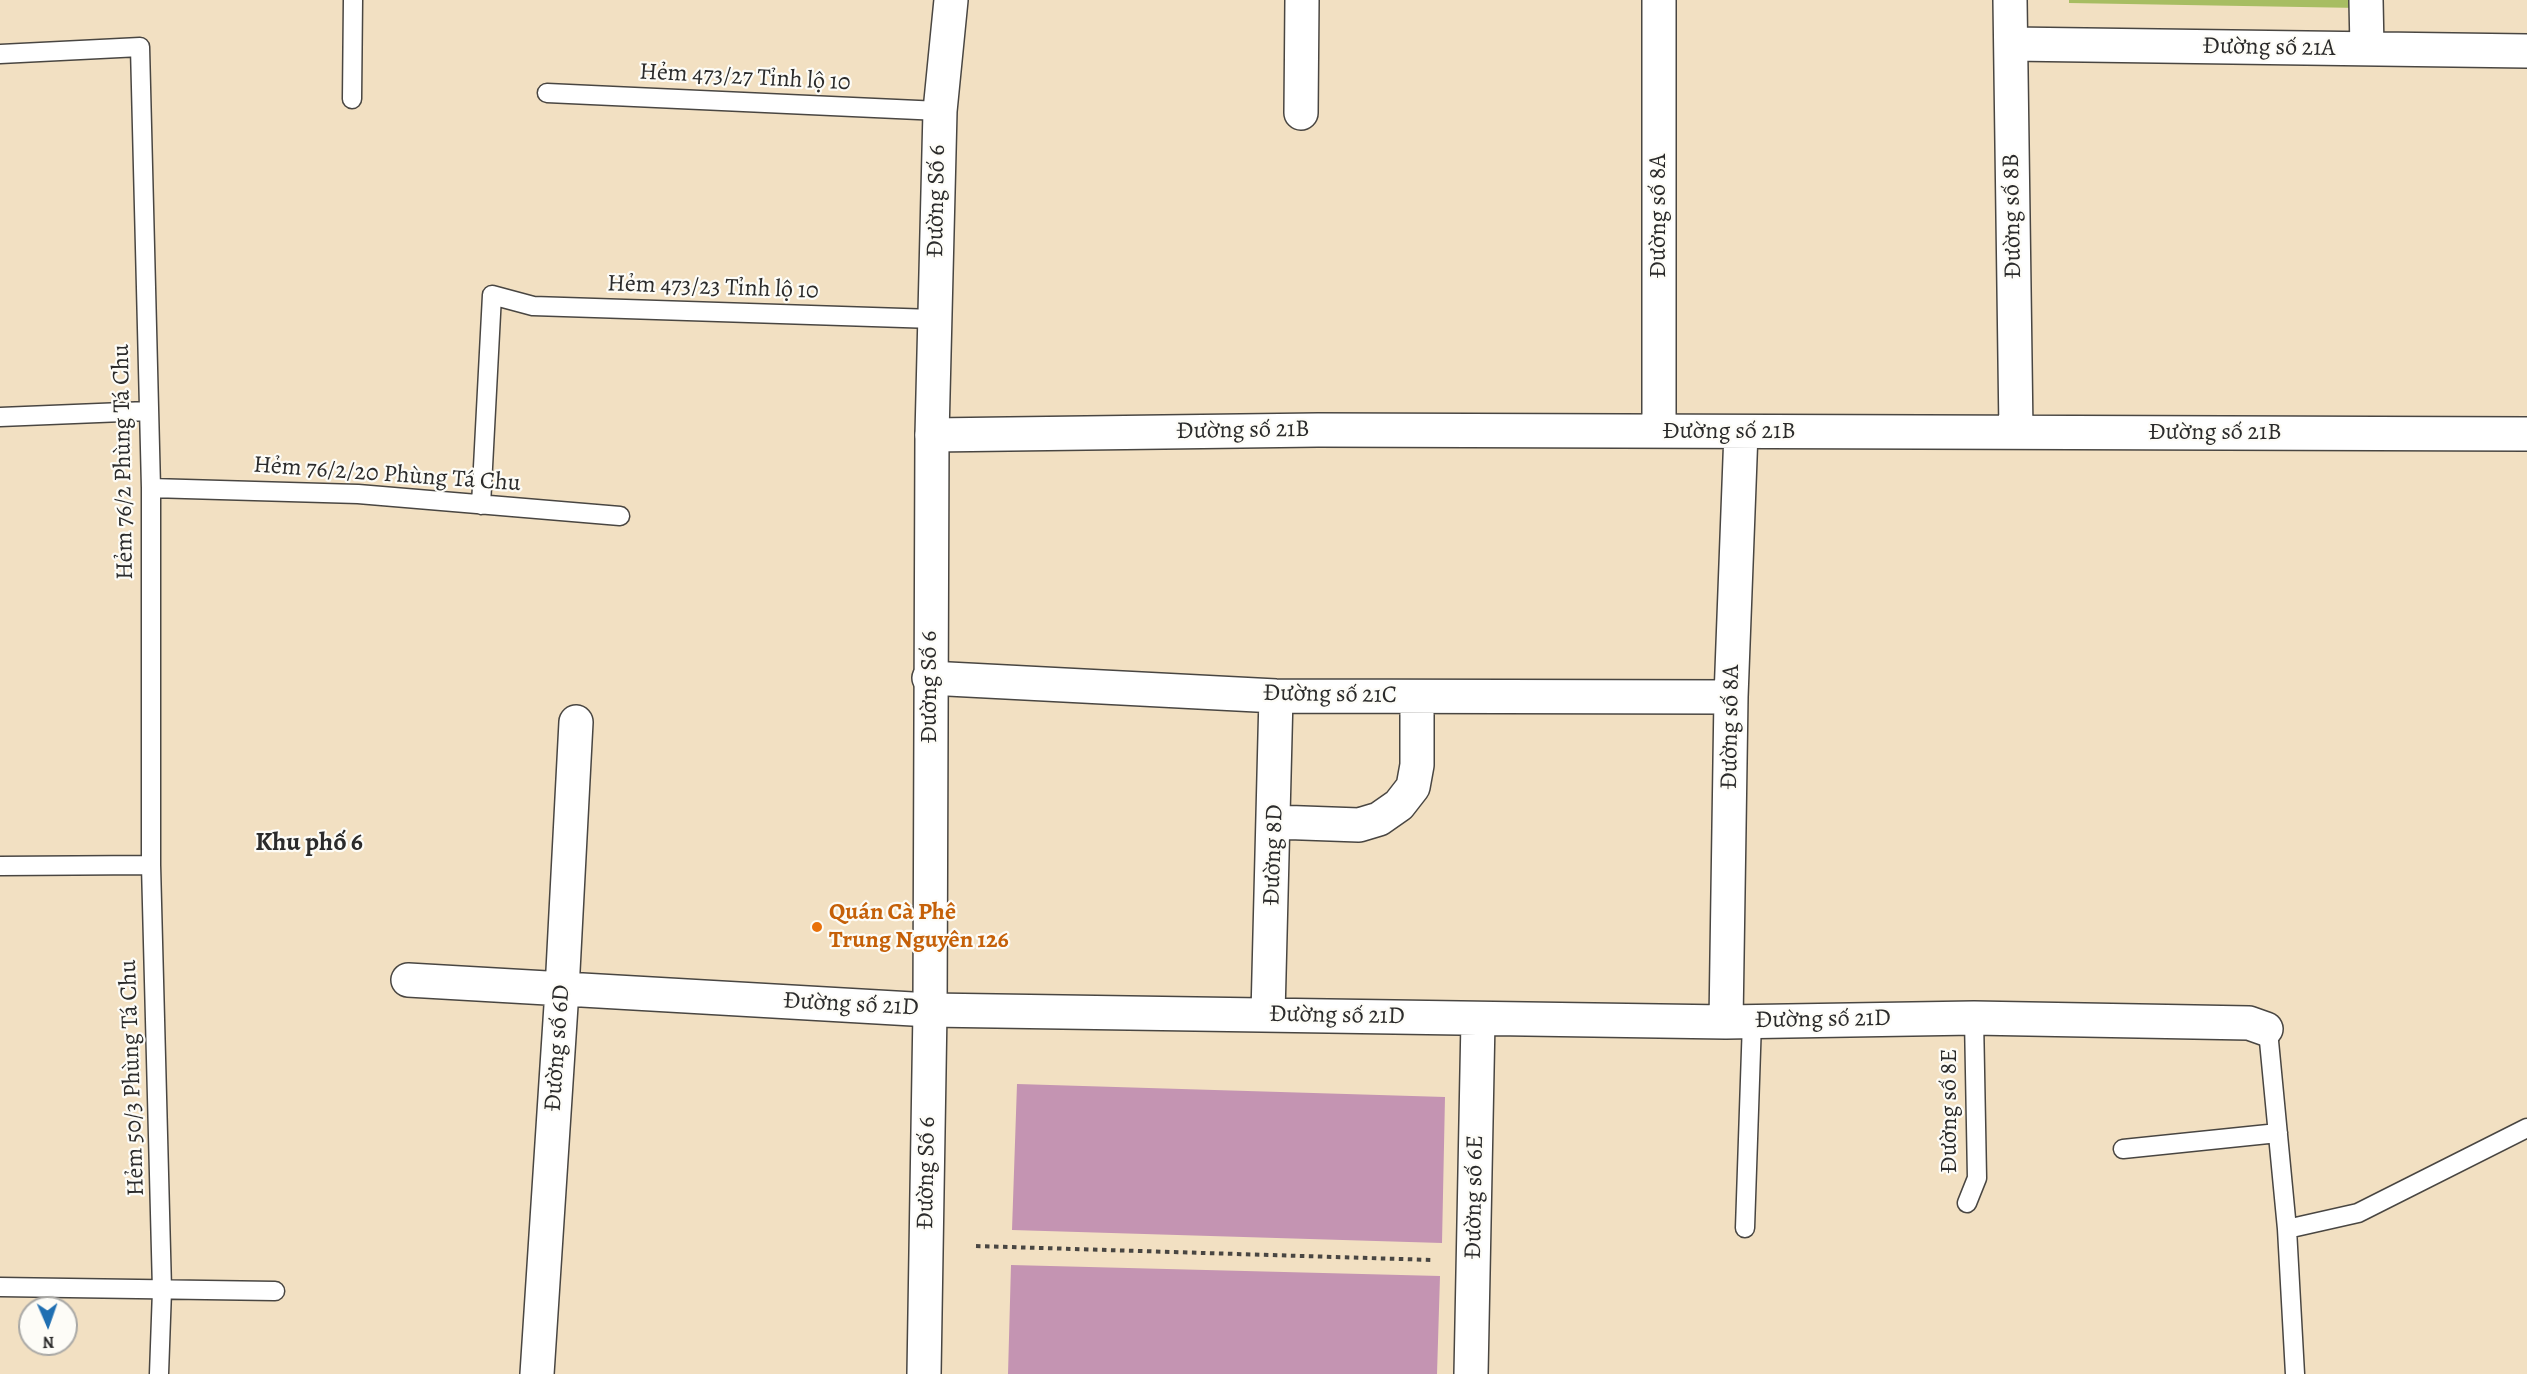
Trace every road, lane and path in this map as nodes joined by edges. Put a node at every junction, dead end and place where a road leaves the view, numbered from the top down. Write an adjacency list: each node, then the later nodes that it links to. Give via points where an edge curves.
1 (353, 0): 12 (lane)
2 (951, 0): 13 (street, Đường Số 6)
3 (1302, 0): 14 (street)
4 (1659, 0): 18 (street, Đường số 8A)
5 (2010, 0): 7 (street, Đường số 8B)
6 (2366, 0): 8 (street)
7 (2011, 44): 8 (street, Đường số 21A); 20 (street, Đường số 8B)
8 (2367, 49): 9 (street, Đường số 21A)
9 (2527, 51)
10 (0, 54): 16 (lane, Hẻm 76/2 Phùng Tá Chu, via 140,47)
11 (547, 93): 13 (lane, Hẻm 473/27 Tỉnh lộ 10)
12 (352, 99)
13 (940, 111): 15 (street, Đường Số 6)
14 (1301, 113)
15 (934, 319): 22 (street, Đường Số 6); 24 (lane, Hẻm 473/23 Tỉnh lộ 10, via 533,306 492,294)
16 (148, 411): 17 (lane); 23 (lane, Hẻm 76/2 Phùng Tá Chu)
17 (0, 417)
18 (1659, 431): 19 (street, Đường số 21B); 22 (street, Đường số 21B)
19 (1741, 432): 20 (street, Đường số 21B); 29 (street, Đường số 8A)
20 (2016, 432): 21 (street, Đường số 21B)
21 (2527, 434)
22 (932, 435): 26 (street, Đường Số 6)
23 (151, 488): 24 (lane, Hẻm 76/2/20 Phùng Tá Chu, via 358,494); 32 (lane, Hẻm 76/2 Phùng Tá Chu)
24 (481, 505): 25 (lane, Hẻm 76/2/20 Phùng Tá Chu)
25 (620, 516)
26 (929, 678): 27 (street, Đường số 21C); 36 (street, Đường Số 6)
27 (1276, 696): 28 (street, Đường số 21C); 31 (street, Đường 8D)
28 (1417, 697): 29 (street, Đường số 21C); 31 (street, via 1418,765 1413,787 1399,805 1378,819 1359,825)
29 (1731, 697): 40 (street, Đường số 8A)
30 (576, 722): 35 (street, Đường số 6D)
31 (1275, 822): 37 (street, Đường 8D)
32 (151, 865): 33 (lane); 51 (lane, Hẻm 50/3 Phùng Tá Chu)
33 (0, 866)
34 (408, 980): 35 (street, Đường số 21D)
35 (562, 990): 36 (street, Đường số 21D); 54 (street, Đường số 6D)
36 (930, 1010): 37 (street, Đường số 21D); 55 (street, Đường Số 6)
37 (1268, 1014): 39 (street, Đường số 21D)
38 (1974, 1018): 40 (street, Đường số 21D); 41 (street, Đường số 21D, via 2249,1023); 45 (lane, Đường số 8E, via 1977,1178)
39 (1478, 1020): 40 (street, Đường số 21D); 56 (street, Đường số 6E)
40 (1739, 1022): 46 (lane)
41 (2266, 1029): 43 (lane)
42 (2527, 1128): 47 (lane, via 2358,1213)
43 (2278, 1133): 44 (lane); 47 (lane)
44 (2124, 1149)
45 (1967, 1203)
46 (1745, 1228)
47 (2287, 1229): 57 (lane)
48 (976, 1246): 49 (path)
49 (1441, 1260)
50 (0, 1287): 51 (lane)
51 (162, 1290): 52 (lane); 53 (lane, Hẻm 50/3 Phùng Tá Chu)
52 (275, 1291)
53 (159, 1374)
54 (537, 1374)
55 (924, 1374)
56 (1471, 1374)
57 (2295, 1374)

